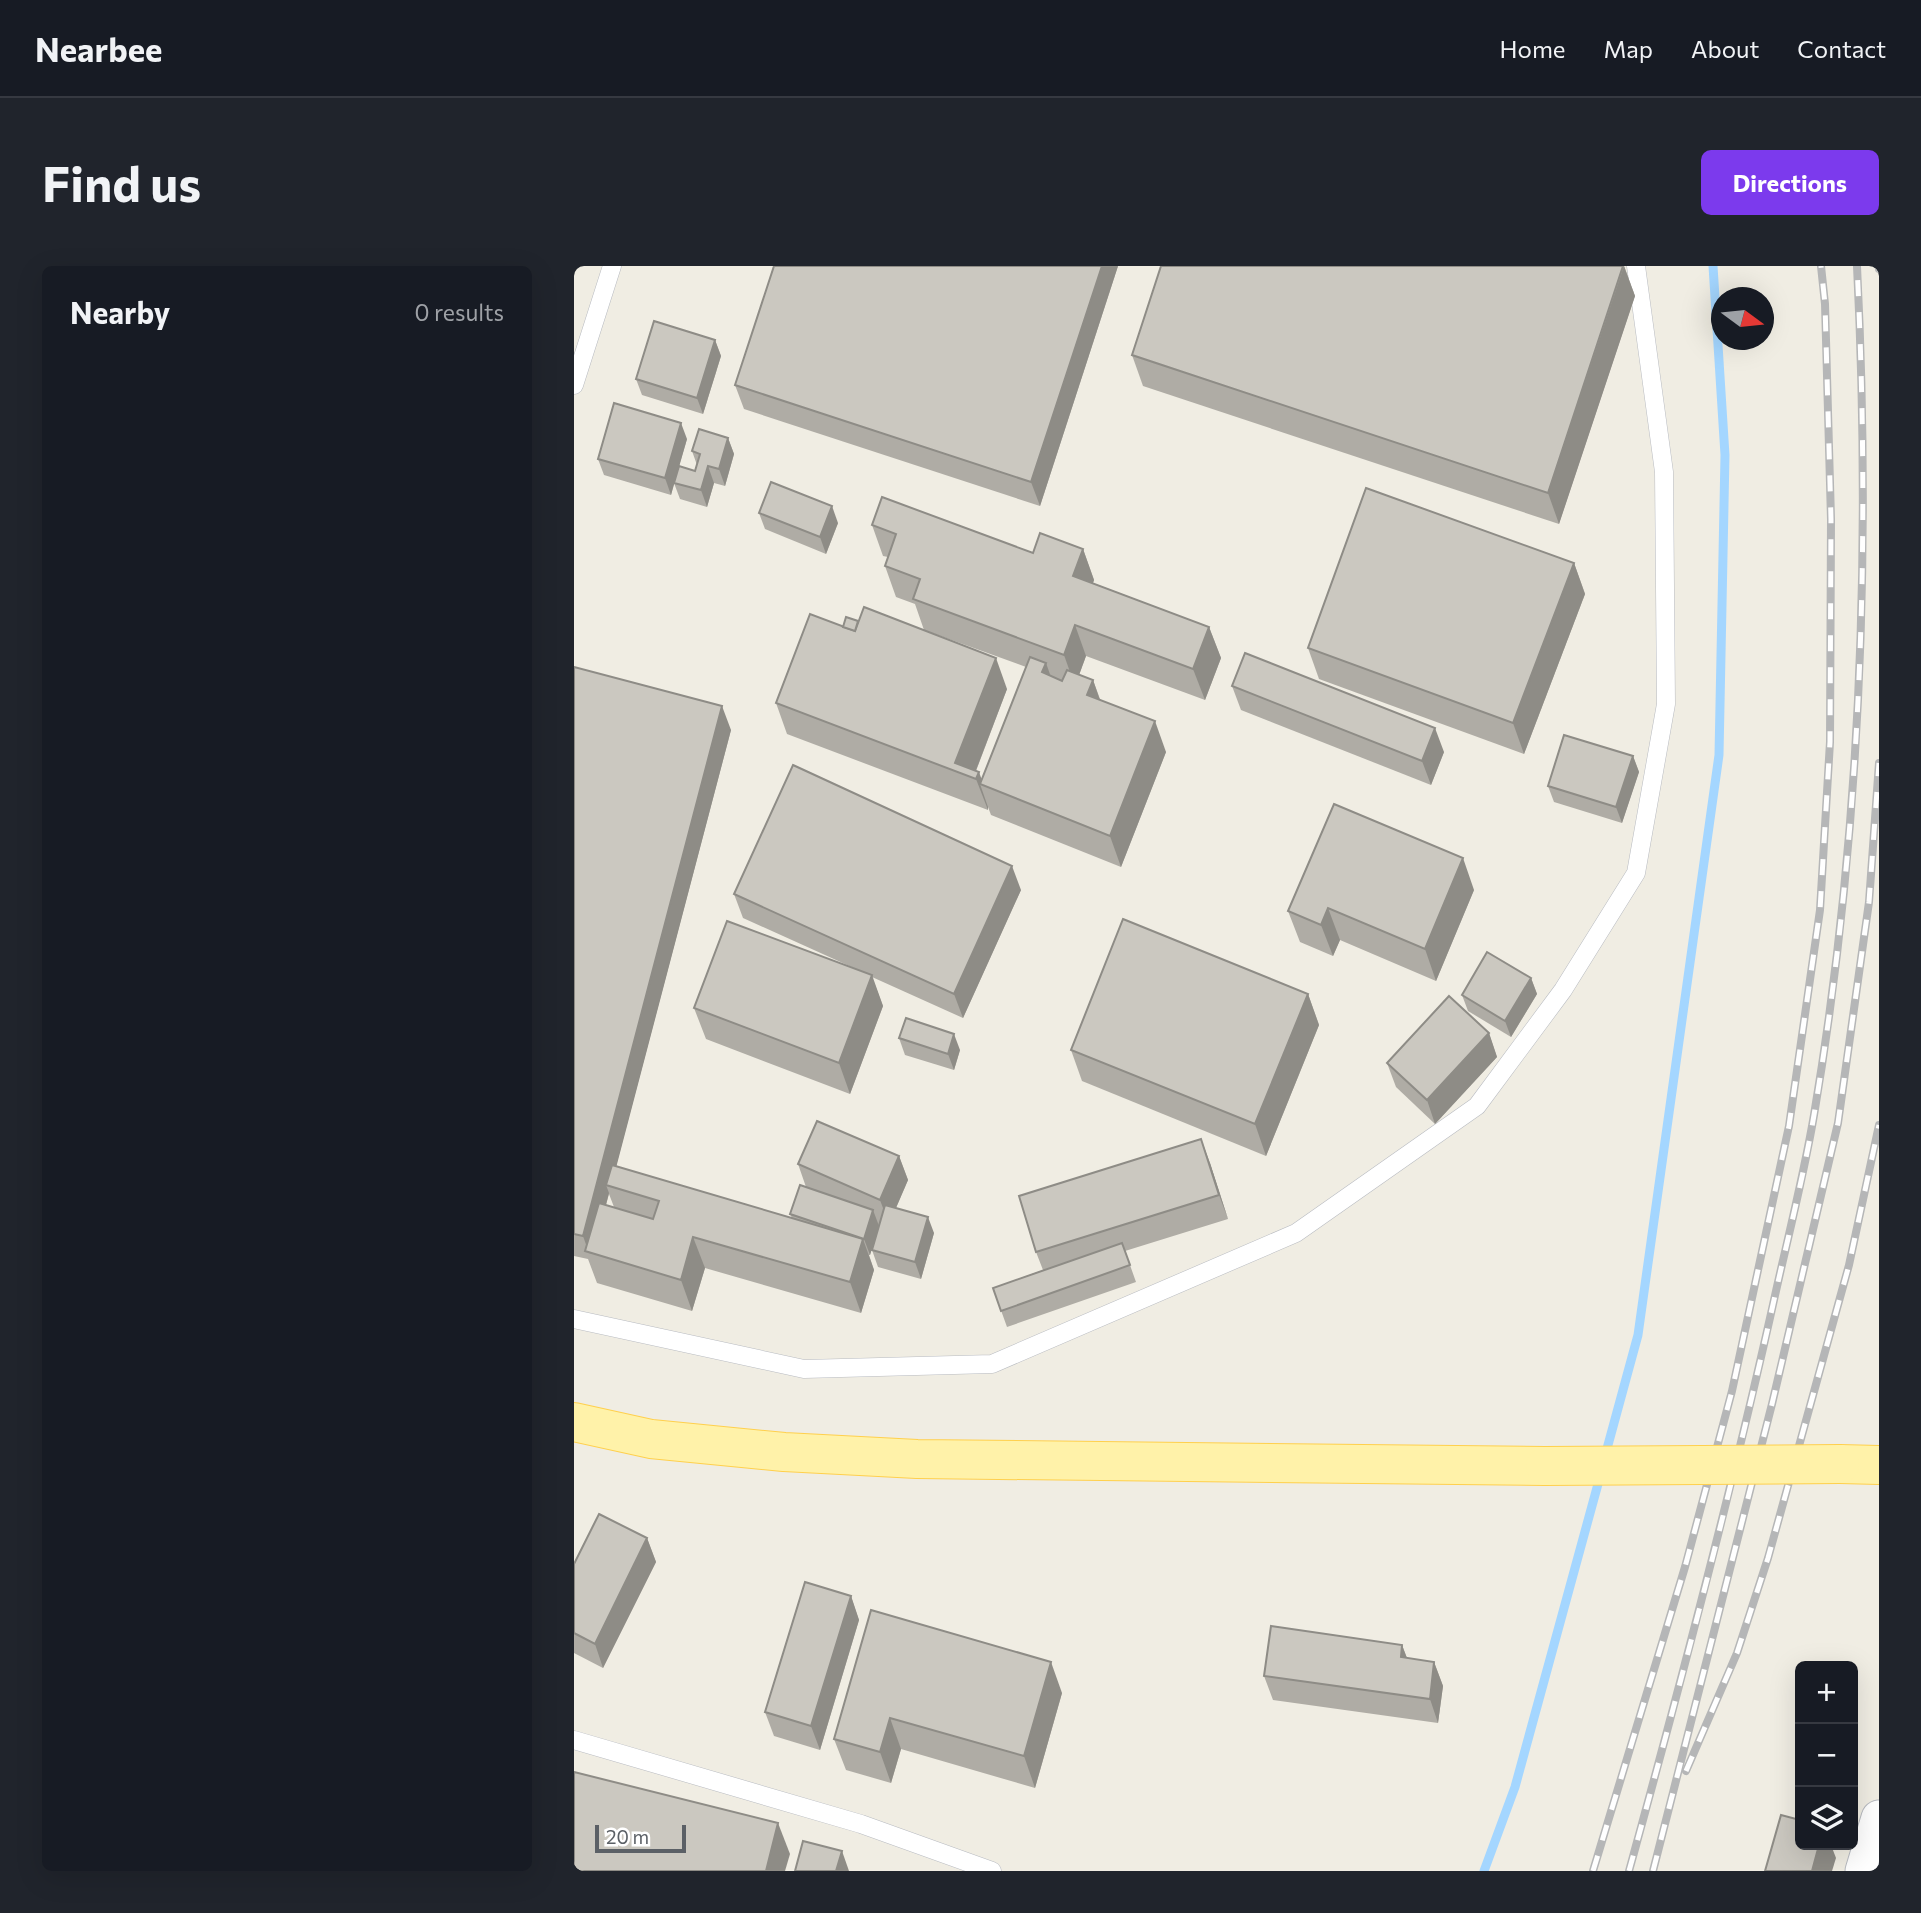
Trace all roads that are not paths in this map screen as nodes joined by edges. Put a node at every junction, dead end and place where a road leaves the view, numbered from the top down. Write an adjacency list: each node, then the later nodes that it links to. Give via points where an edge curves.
1 (612, 266): 3 (lane)
2 (1636, 266): 4 (lane, via 1664,472 1666,704 1636,873 1563,990 1477,1106 1296,1233 992,1364 804,1369)
3 (574, 385)
4 (574, 1320)
5 (574, 1422): 6 (main road, bridge, via 650,1439 917,1459)
6 (1879, 1465)
7 (574, 1740): 9 (lane, via 861,1824)
8 (1879, 1818): 10 (street)
9 (992, 1871)
10 (1863, 1871)

